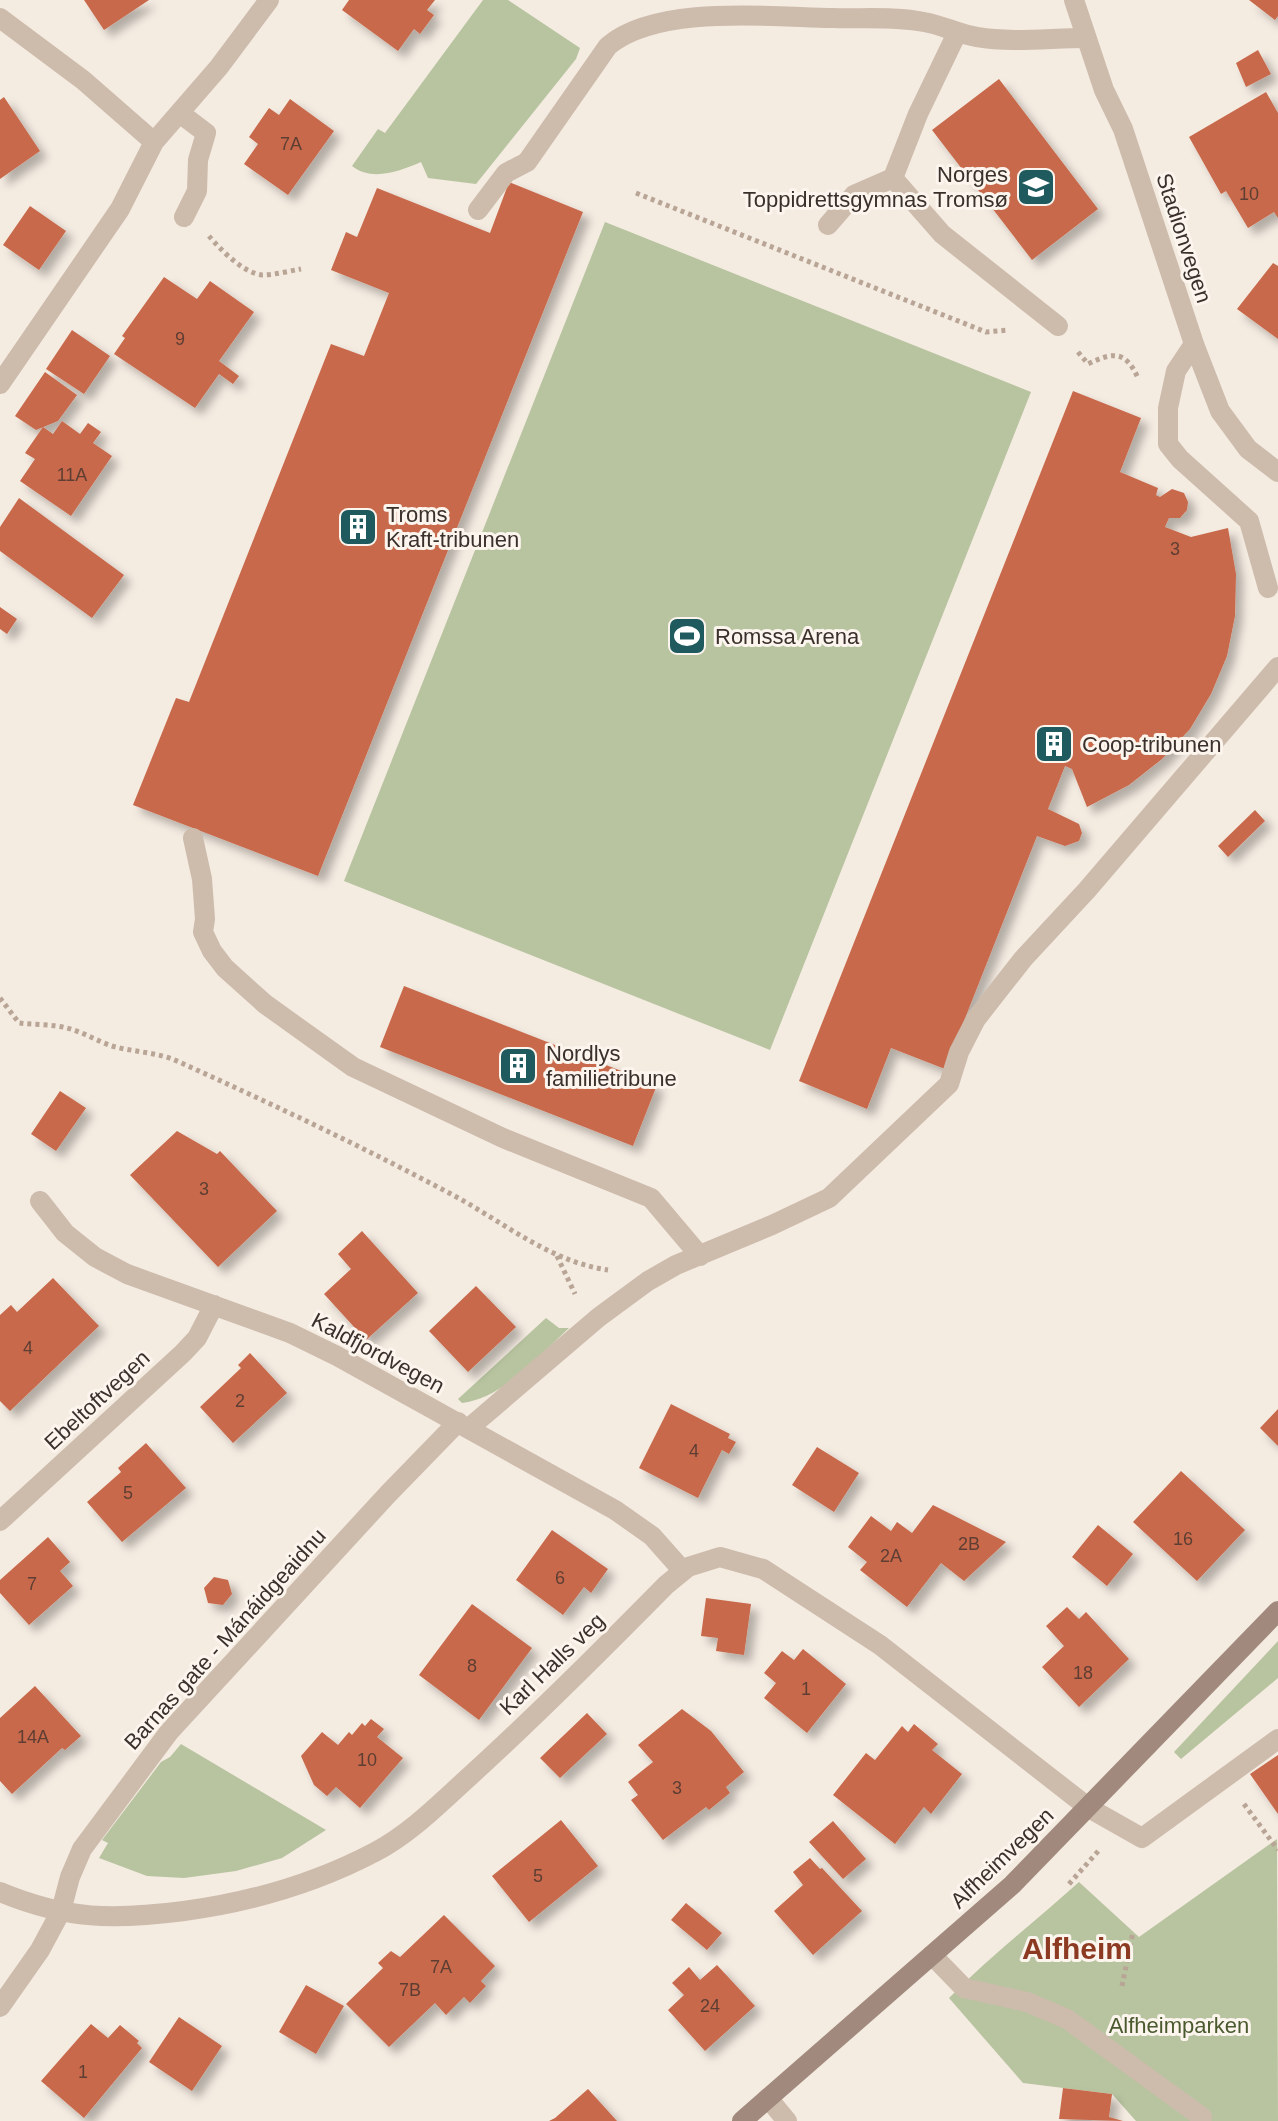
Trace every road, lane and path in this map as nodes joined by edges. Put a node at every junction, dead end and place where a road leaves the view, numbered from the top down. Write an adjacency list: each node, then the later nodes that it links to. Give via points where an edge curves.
1 (269, 0): 6 (street)
2 (1074, 0): 5 (street, Stadionvegen)
3 (0, 18): 7 (street)
4 (957, 33): 5 (street, via 1002,39); 8 (street); 10 (street, via 924,22 722,16 633,30 608,46 527,162 506,173)
5 (1086, 38): 16 (street, Stadionvegen, via 1123,129)
6 (181, 114): 7 (street); 11 (street, via 206,133 197,191)
7 (154, 142): 17 (street, via 120,209)
8 (893, 178): 12 (street, via 854,195); 15 (street, via 942,234)
9 (636, 193): 15 (path, via 986,332)
10 (478, 210)
11 (184, 217)
12 (828, 225)
13 (209, 235): 14 (path, via 260,275)
14 (301, 269)
15 (1058, 326): 18 (path, via 1088,364 1115,354 1128,361)
16 (1194, 344): 19 (street, Stadionvegen, via 1220,411 1248,449); 20 (street, via 1176,371 1168,444 1249,521)
17 (0, 384)
18 (1144, 390)
19 (1278, 472)
20 (1268, 588)
21 (1278, 667): 25 (street, Barnas gate - Mánáidgeaidnu, via 1023,959 976,1019 949,1084 829,1198)
22 (193, 838): 25 (street, via 202,879 203,932 225,968 265,1004 353,1067 503,1138 651,1198)
23 (0, 998): 26 (path, via 19,1023 66,1027 176,1061 346,1138 557,1255)
24 (40, 1201): 27 (street, Kaldfjordvegen, via 65,1233 95,1257)
25 (700, 1256): 26 (street, Barnas gate - Mánáidgeaidnu)
26 (648, 1281): 28 (street, Barnas gate - Mánáidgeaidnu)
27 (214, 1305): 28 (street, Kaldfjordvegen, via 290,1333); 29 (street, Ebeltoftvegen, via 183,1353)
28 (463, 1425): 30 (street, Kaldfjordvegen, via 615,1510 652,1536); 37 (street, Barnas gate - Mánáidgeaidnu, via 388,1494 169,1732 82,1849)
29 (0, 1521)
30 (683, 1571): 34 (street, Karl Halls veg, via 720,1557 773,1574 880,1645); 37 (street, Karl Halls veg, via 501,1747 414,1826 377,1851 324,1875 224,1905 142,1916 92,1917)
31 (1278, 1611): 34 (street, Alfheimvegen)
32 (1278, 1739): 33 (street)
33 (1224, 1778): 34 (street, Karl Halls veg, via 1142,1838); 35 (path)
34 (1089, 1808): 39 (street, Alfheimvegen)
35 (1278, 1850)
36 (0, 1892): 37 (street, Karl Halls veg)
37 (61, 1911): 41 (street, Barnas gate - Mánáidgeaidnu)
38 (1133, 1932): 40 (path)
39 (932, 1955): 42 (street, Alfheimvegen); 43 (street, via 964,1988 1027,2002 1067,2019)
40 (1122, 1986)
41 (0, 2007)
42 (768, 2098): 44 (street, Alfheimvegen); 45 (street)
43 (1202, 2117)
44 (742, 2121)
45 (787, 2121)

